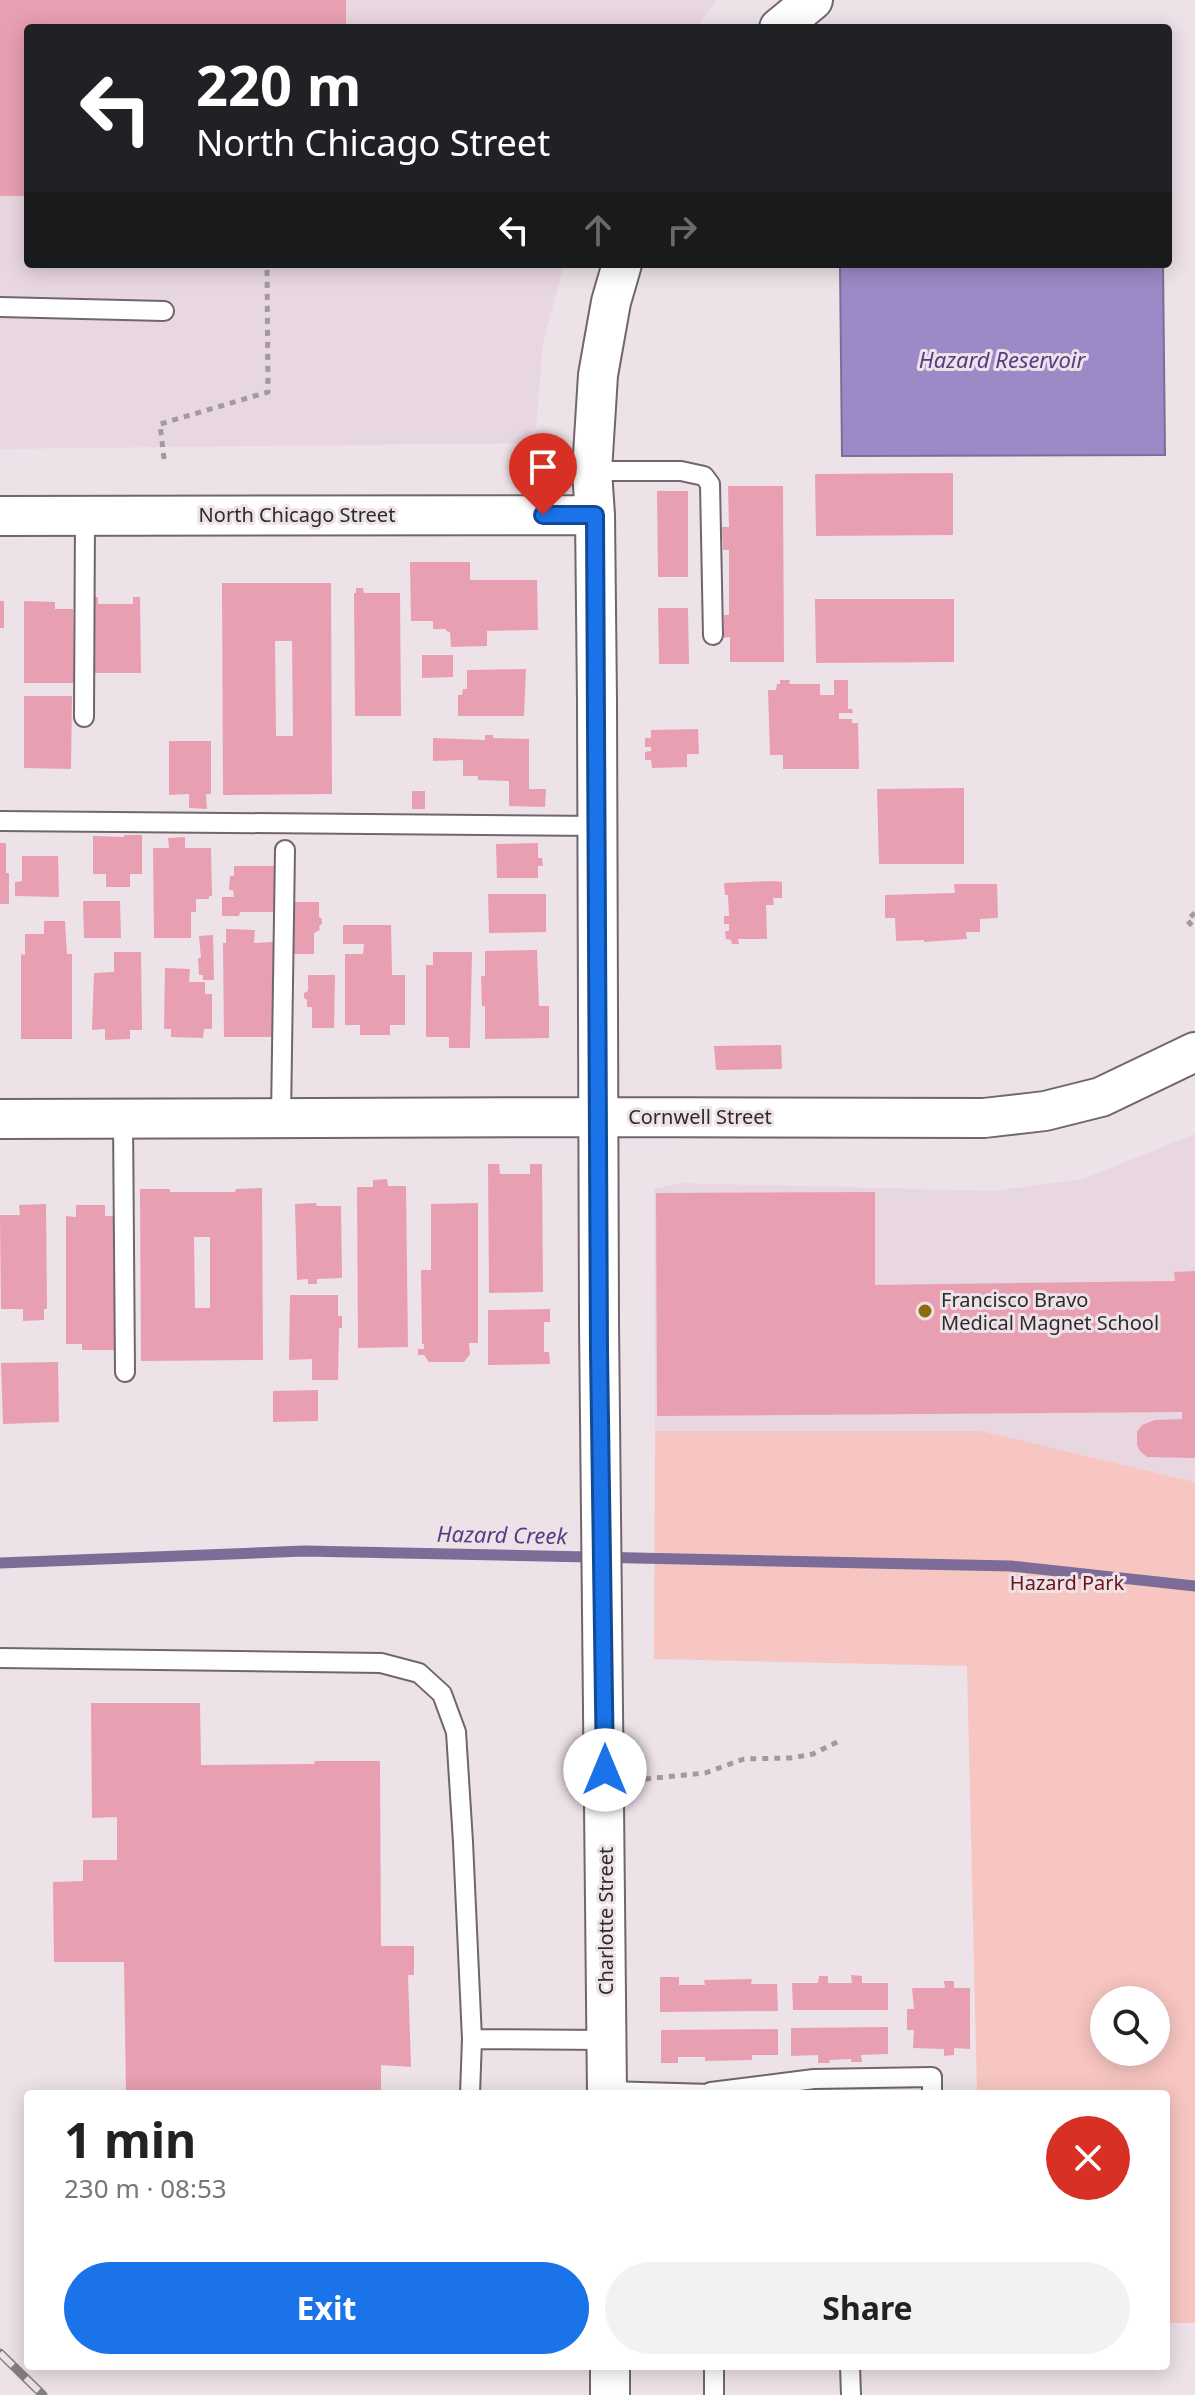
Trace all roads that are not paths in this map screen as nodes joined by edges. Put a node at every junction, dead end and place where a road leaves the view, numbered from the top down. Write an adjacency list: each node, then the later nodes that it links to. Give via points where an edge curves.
1 (813, 0): 2 (street)
2 (784, 24)
3 (621, 268): 6 (street, Charlotte Street, via 598,375)
4 (0, 307): 5 (lane)
5 (164, 311)
6 (592, 471): 7 (street, Charlotte Street); 10 (lane, via 681,471 704,476 710,484)
7 (595, 515): 9 (street, North Chicago Street); 13 (street, Charlotte Street)
8 (0, 516): 9 (street, North Chicago Street)
9 (85, 516): 11 (lane)
10 (713, 635)
11 (84, 717)
12 (0, 821): 13 (lane)
13 (598, 826): 17 (street, Charlotte Street)
14 (285, 850): 16 (lane)
15 (1195, 1052): 17 (street, Cornwell Street, via 1101,1097 984,1118)
16 (281, 1117): 17 (street, Cornwell Street); 18 (street, Cornwell Street)
17 (598, 1117): 23 (street, Charlotte Street)
18 (123, 1118): 19 (street, Cornwell Street); 20 (lane)
19 (0, 1119)
20 (125, 1372)
21 (0, 1658): 22 (lane, via 381,1663 419,1673 442,1694 456,1732)
22 (472, 2039): 23 (lane); 24 (lane)
23 (607, 2040): 25 (street, Charlotte Street)
24 (470, 2090)
25 (607, 2090)
26 (733, 2090): 27 (lane, via 814,2079 932,2077)
27 (932, 2090)
28 (610, 2370): 31 (street)
29 (714, 2370): 32 (lane)
30 (850, 2370): 33 (lane)
31 (610, 2395)
32 (714, 2395)
33 (851, 2395)

